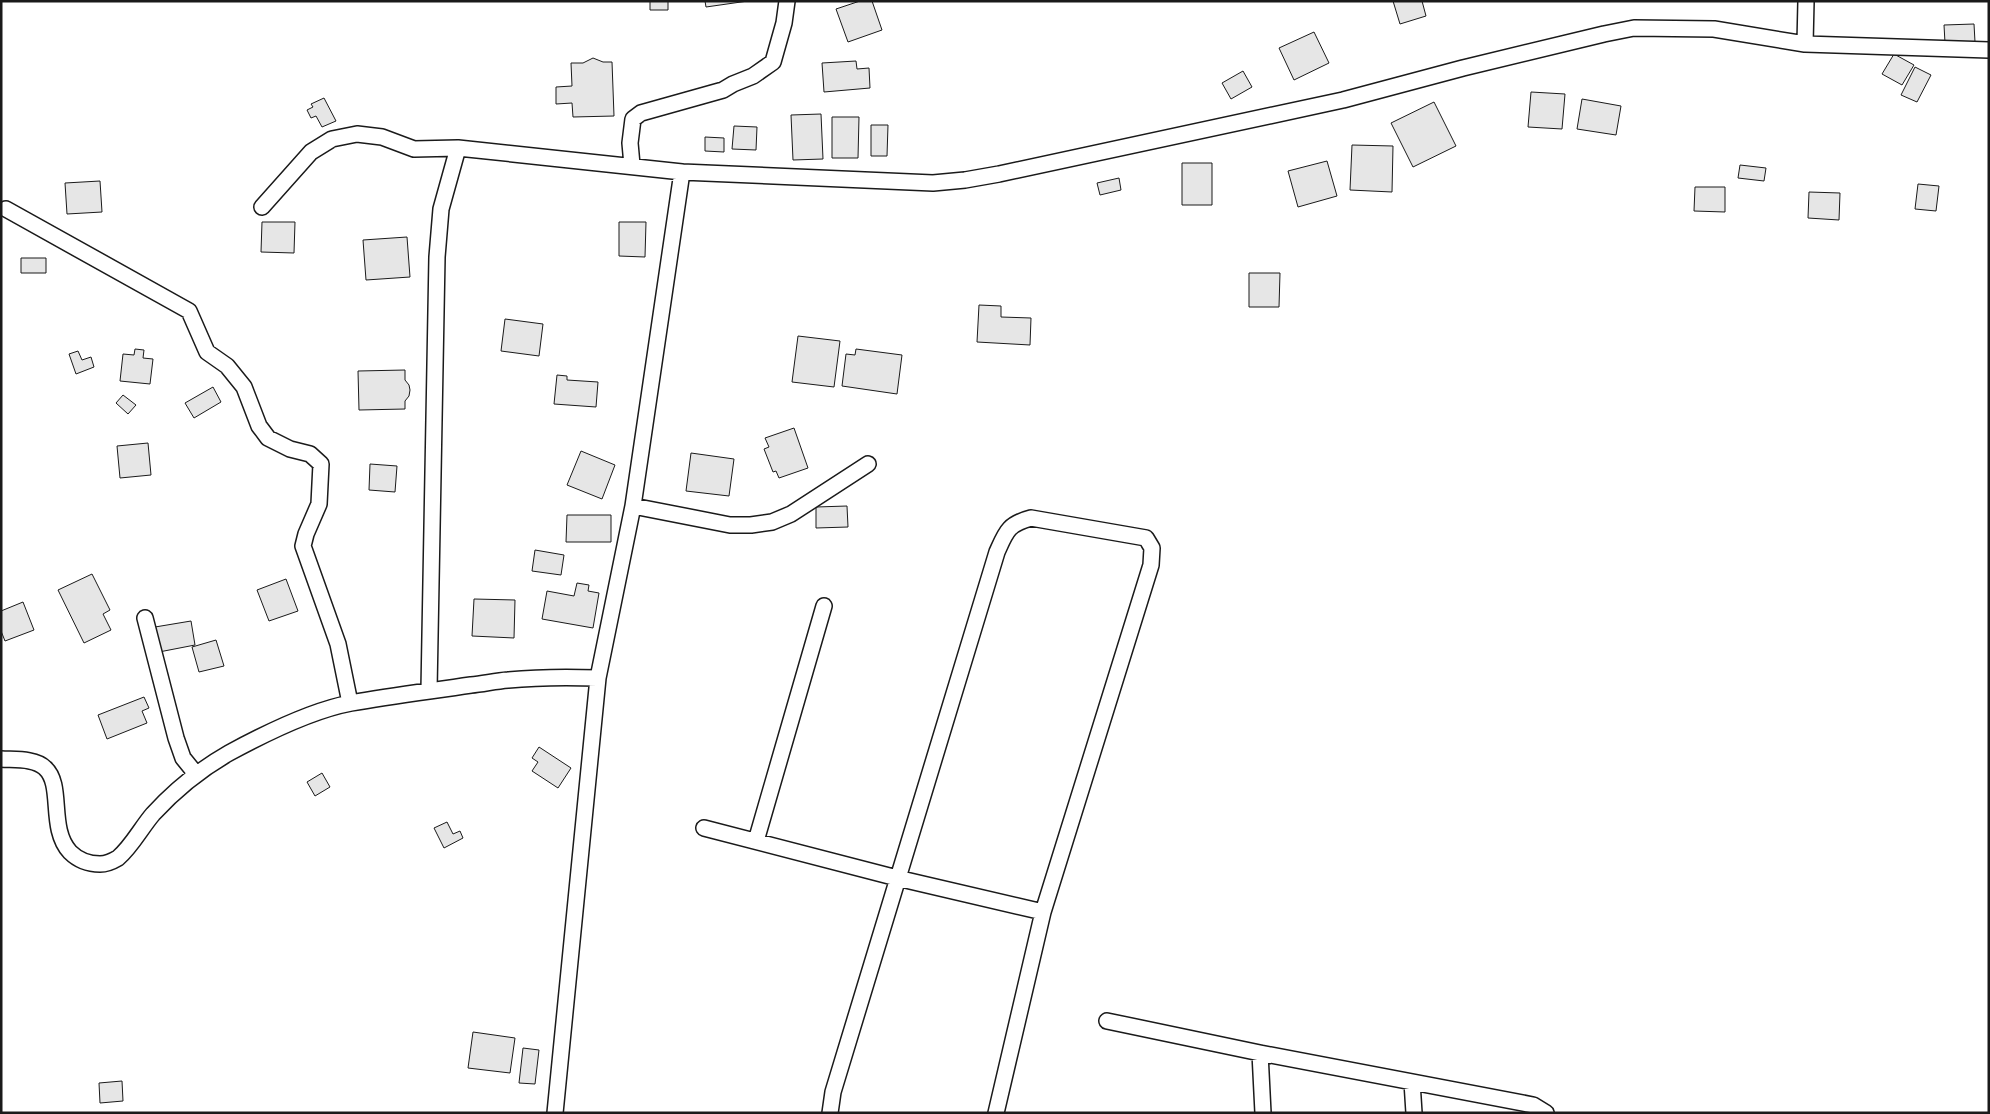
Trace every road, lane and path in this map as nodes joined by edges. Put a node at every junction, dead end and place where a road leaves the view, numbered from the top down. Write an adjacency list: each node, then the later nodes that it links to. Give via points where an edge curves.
1 (786, 1): 6 (street, via 784,23 773,62 723,90 641,113 634,119 630,143)
2 (1806, 1): 3 (street)
3 (1805, 44): 4 (street); 7 (street, via 1714,29 1634,28 1343,100 965,180 933,183)
4 (1989, 50)
5 (458, 148): 6 (street); 8 (street, via 414,150 382,137 357,134 332,139 311,152); 15 (street, via 441,208 437,257)
6 (632, 165): 7 (street)
7 (682, 172): 11 (street)
8 (262, 207)
9 (6, 209): 16 (street, via 189,311 207,352 227,366 244,387 259,426 268,438 310,454 321,464 319,504 303,546 338,644)
10 (868, 464): 11 (street, via 791,514 772,522 730,525)
11 (634, 506): 14 (street)
12 (824, 606): 20 (street)
13 (145, 618): 18 (street, via 176,738 183,758)
14 (598, 678): 15 (street, via 538,677); 26 (street)
15 (429, 690): 16 (street)
16 (350, 703): 18 (street, via 303,718 230,753)
17 (1, 759): 18 (street, via 38,763 45,768 54,786 61,838 75,858 94,864 116,860 164,803)
18 (196, 774)
19 (704, 828): 20 (street)
20 (756, 841): 21 (street)
21 (897, 878): 22 (street); 22 (street, via 997,552 1008,529 1031,518 1146,538 1152,548 1151,565); 27 (street, via 833,1092)
22 (1043, 912): 28 (street)
23 (1107, 1021): 24 (street)
24 (1260, 1053): 25 (street); 29 (street)
25 (1412, 1082): 30 (street); 31 (street, via 1533,1105)
26 (554, 1113)
27 (830, 1113)
28 (996, 1113)
29 (1262, 1113)
30 (1414, 1113)
31 (1546, 1113)

